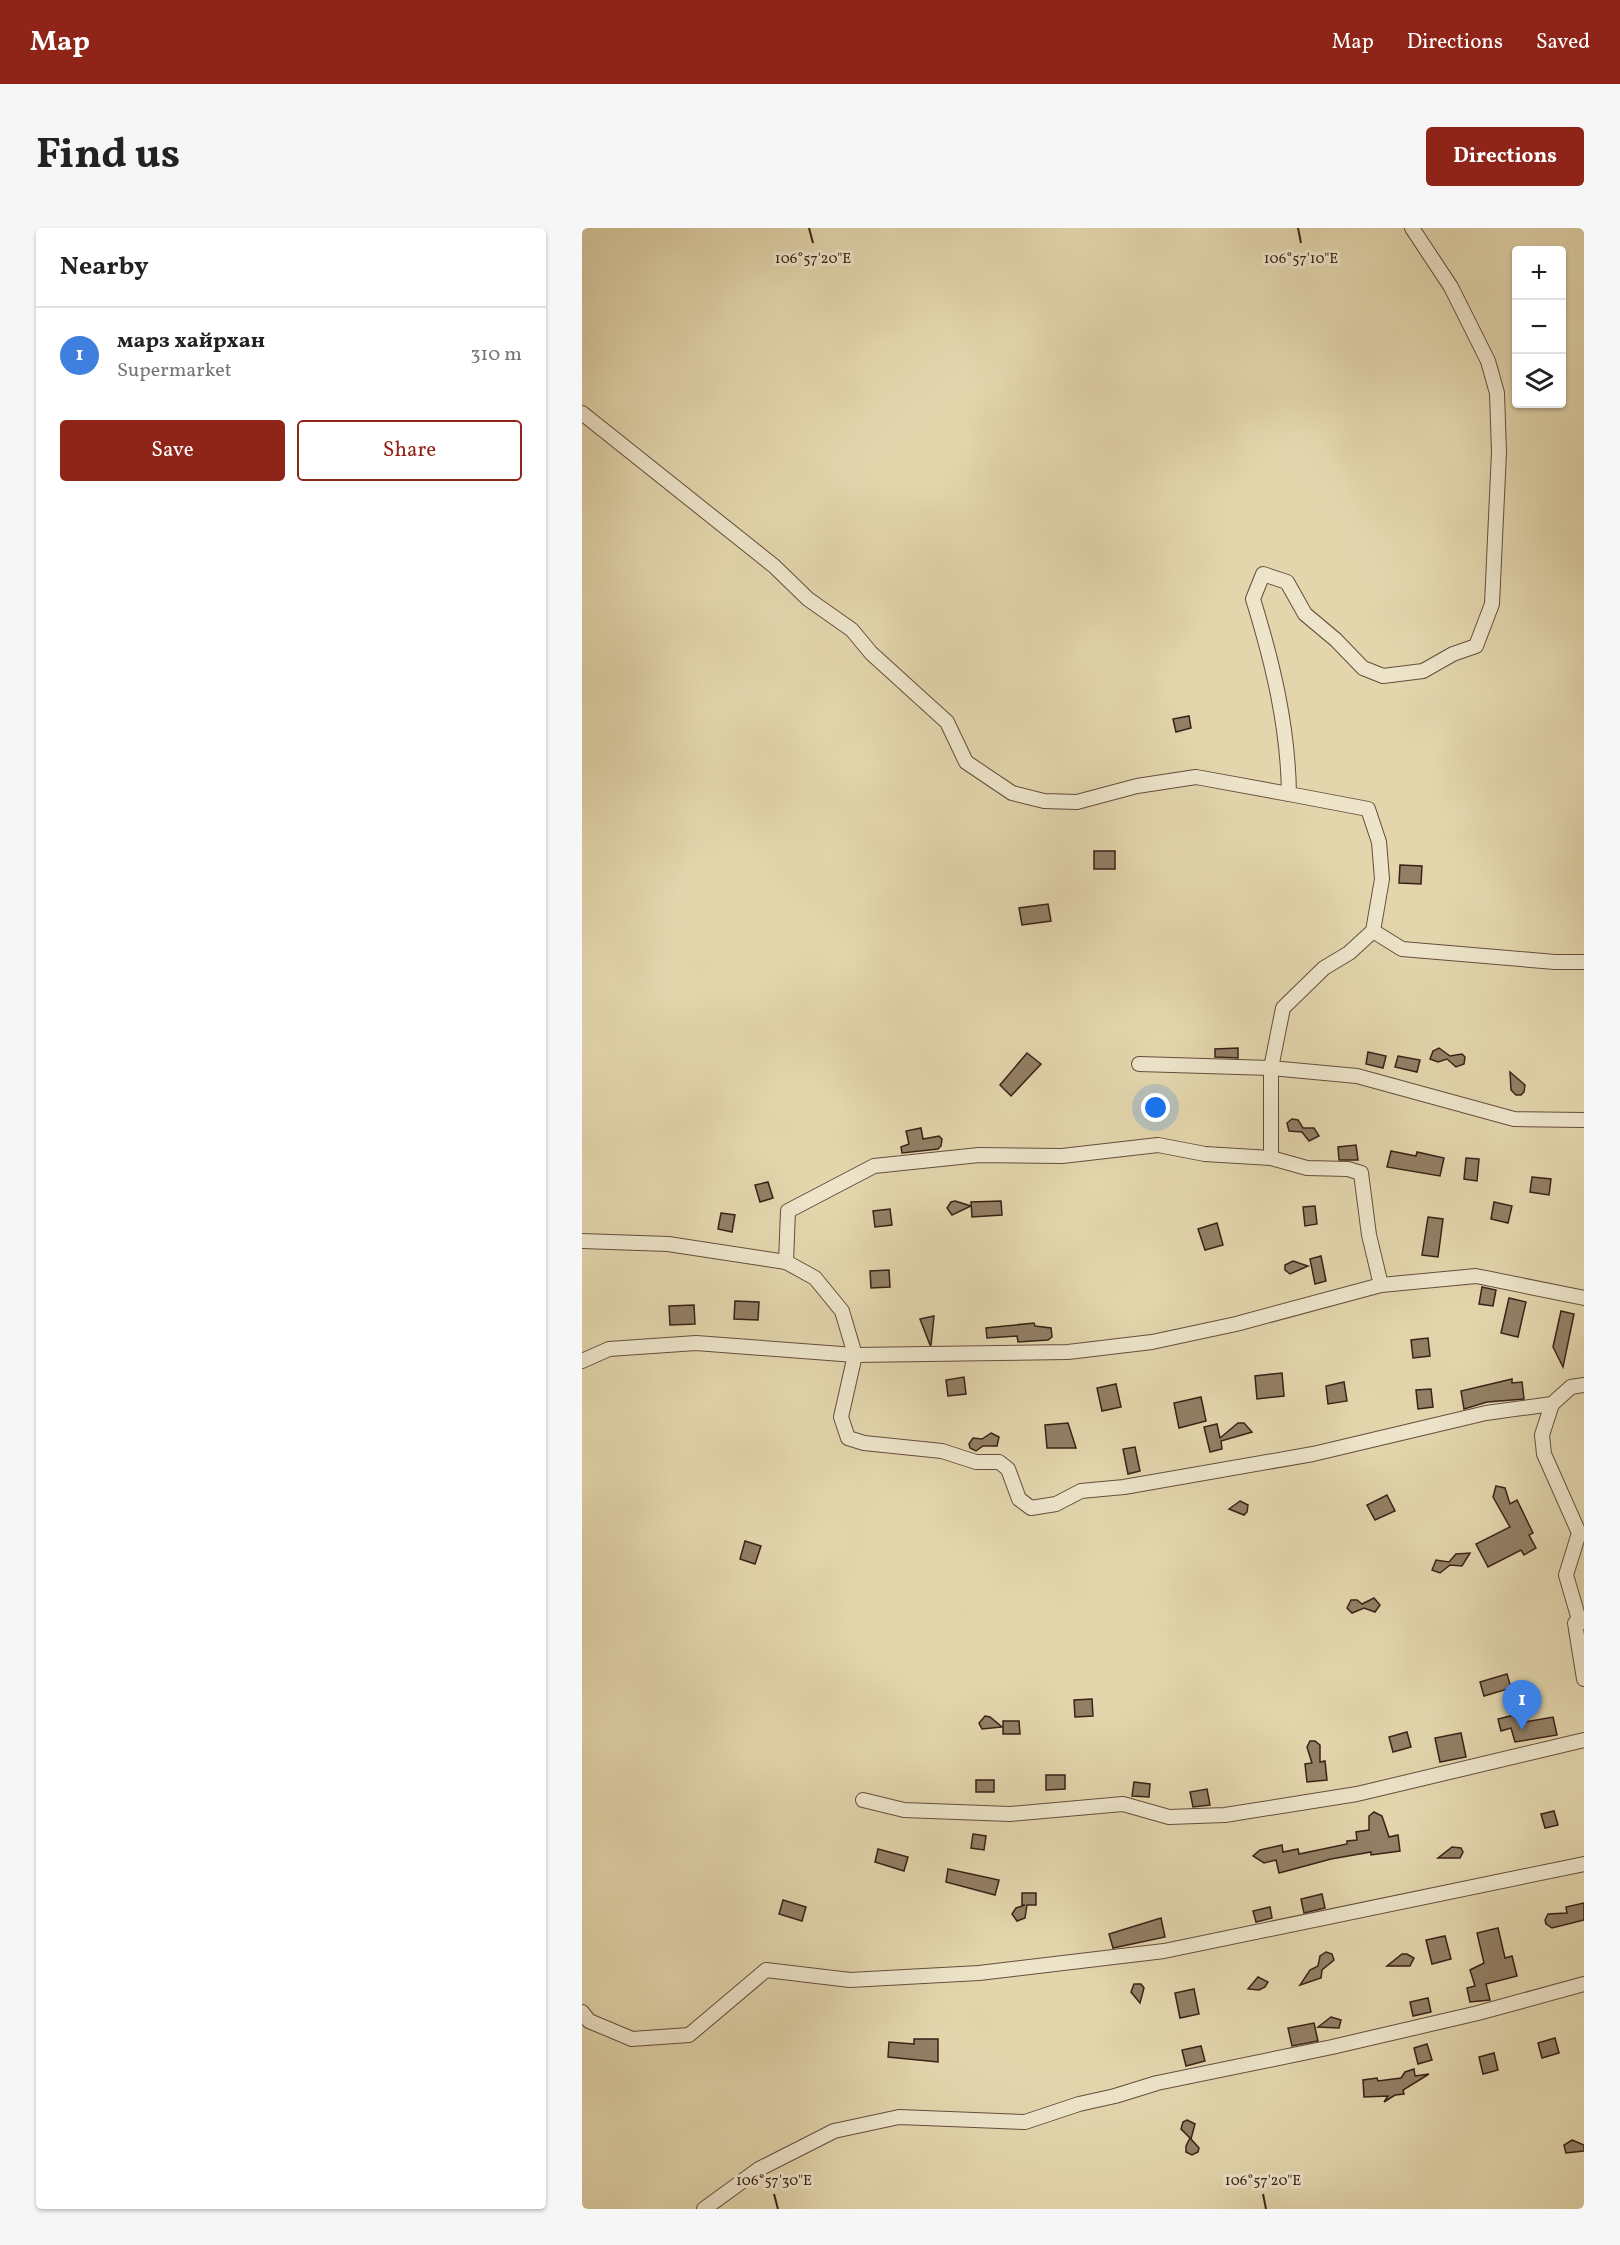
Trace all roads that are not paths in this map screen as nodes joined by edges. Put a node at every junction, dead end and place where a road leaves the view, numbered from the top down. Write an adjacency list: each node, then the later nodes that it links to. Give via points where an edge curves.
1 (1412, 228): 3 (street, via 1450,287 1488,361 1497,393 1499,452 1492,604 1476,646 1423,671 1383,676 1363,668 1305,614 1287,582 1263,574 1253,599 1287,736)
2 (582, 413): 3 (street, via 774,566 808,599 852,630 871,653 947,722 966,762 1012,793 1044,801 1077,802 1137,786 1196,777)
3 (1289, 794): 4 (street, via 1368,809 1380,842 1382,879)
4 (1373, 931): 5 (street, via 1402,949); 7 (street, via 1349,953 1324,968 1283,1008)
5 (1584, 962)
6 (1139, 1064): 7 (street)
7 (1271, 1068): 8 (street, via 1357,1076 1514,1119); 9 (street)
8 (1584, 1120)
9 (1271, 1158): 11 (street, via 1205,1155 1158,1145 1062,1156 979,1155 874,1166 788,1211); 12 (street, via 1307,1168 1361,1173 1370,1244)
10 (582, 1241): 11 (street, via 668,1244)
11 (786, 1262): 14 (street, via 815,1278 842,1311)
12 (1381, 1285): 13 (street, via 1476,1276); 14 (street, via 1152,1342 1068,1352)
13 (1584, 1298)
14 (855, 1355): 15 (street, via 696,1343 609,1349); 17 (street, via 841,1417 848,1438 942,1451 976,1462 999,1462 1008,1469 1019,1499 1031,1508 1056,1504 1081,1491 1313,1454 1486,1413)
15 (582, 1361)
16 (1584, 1385): 17 (street, via 1571,1387)
17 (1552, 1404): 18 (street, via 1542,1435 1544,1454 1580,1533 1566,1575)
18 (1582, 1622): 19 (street, via 1575,1623)
19 (1584, 1679)
20 (1584, 1740): 21 (street, via 1357,1794 1225,1815 1169,1817 1123,1804 1010,1814 904,1810)
21 (863, 1800)
22 (1584, 1864): 24 (street, via 1164,1951 979,1973 850,1980 766,1970 689,2035 632,2039 589,2021)
23 (1584, 1984): 25 (street, via 1332,2047 1157,2083 1025,2122 899,2117 834,2131 759,2169)
24 (582, 2012)
25 (704, 2209)

